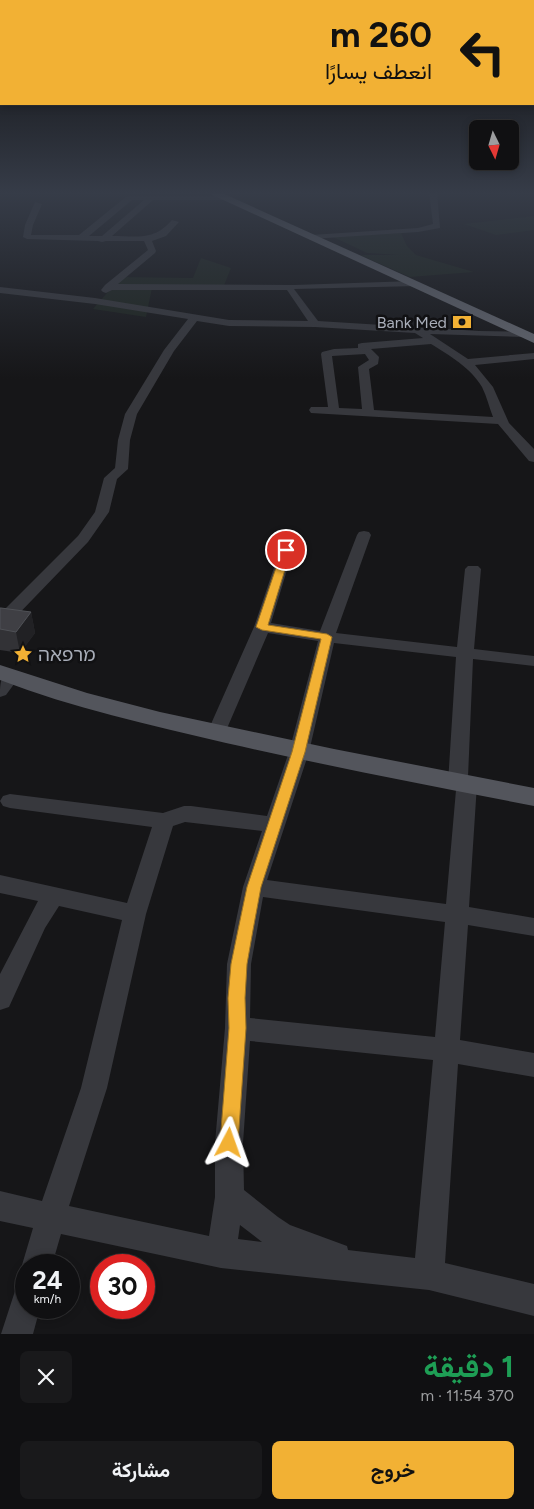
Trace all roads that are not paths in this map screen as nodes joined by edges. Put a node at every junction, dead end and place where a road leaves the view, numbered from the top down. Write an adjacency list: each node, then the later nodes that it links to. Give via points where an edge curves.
1 (147, 254): 4 (street)
2 (350, 254): 3 (highway)
3 (414, 284): 6 (street); 10 (highway)
4 (108, 287): 6 (street, via 269,287); 7 (street)
5 (0, 290): 7 (street)
6 (295, 291): 9 (street)
7 (95, 302): 8 (street)
8 (194, 318): 9 (street, via 242,324); 24 (street, via 169,350 131,414 121,470 110,480 108,495 96,522 73,551)
9 (315, 324): 11 (street, via 417,330)
10 (508, 327): 11 (street); 12 (highway)
11 (435, 336): 12 (street); 13 (street, via 364,344 362,346); 15 (street)
12 (530, 337)
13 (368, 351): 17 (street, via 326,354); 18 (street, via 374,357 374,362 363,366)
14 (534, 356): 15 (street)
15 (464, 363): 19 (street, via 483,380 493,396)
16 (315, 410): 17 (street)
17 (334, 411): 18 (street)
18 (368, 413): 19 (street)
19 (501, 421): 20 (street)
20 (534, 458)
21 (364, 535): 26 (street)
22 (286, 550): 25 (street)
23 (473, 569): 27 (street)
24 (0, 623)
25 (262, 627): 26 (street); 30 (street)
26 (327, 637): 27 (street); 31 (street)
27 (465, 652): 28 (street); 32 (street)
28 (534, 661)
29 (4, 680): 30 (main road)
30 (216, 733): 31 (main road)
31 (299, 752): 32 (main road); 36 (street)
32 (462, 783): 33 (main road); 41 (street)
33 (534, 797)
34 (10, 801): 35 (street)
35 (164, 821): 36 (street, via 191,814); 40 (street)
36 (274, 825): 38 (street)
37 (0, 884): 39 (street)
38 (254, 887): 41 (street); 44 (street, via 239,964)
39 (52, 896): 40 (street); 43 (street)
40 (136, 914): 49 (street, via 94,1088)
41 (456, 914): 42 (street); 45 (street)
42 (534, 927)
43 (1, 996)
44 (238, 1028): 45 (street); 47 (street, via 229,1143)
45 (448, 1050): 46 (street); 53 (street)
46 (534, 1065)
47 (230, 1197): 50 (street); 52 (street, via 282,1237)
48 (0, 1206): 49 (street)
49 (50, 1219): 50 (street); 51 (street)
50 (221, 1253): 52 (street)
51 (40, 1254)
52 (358, 1266): 53 (street)
53 (430, 1275): 54 (street)
54 (534, 1300)
55 (21, 1319): 56 (street)
56 (17, 1334)

